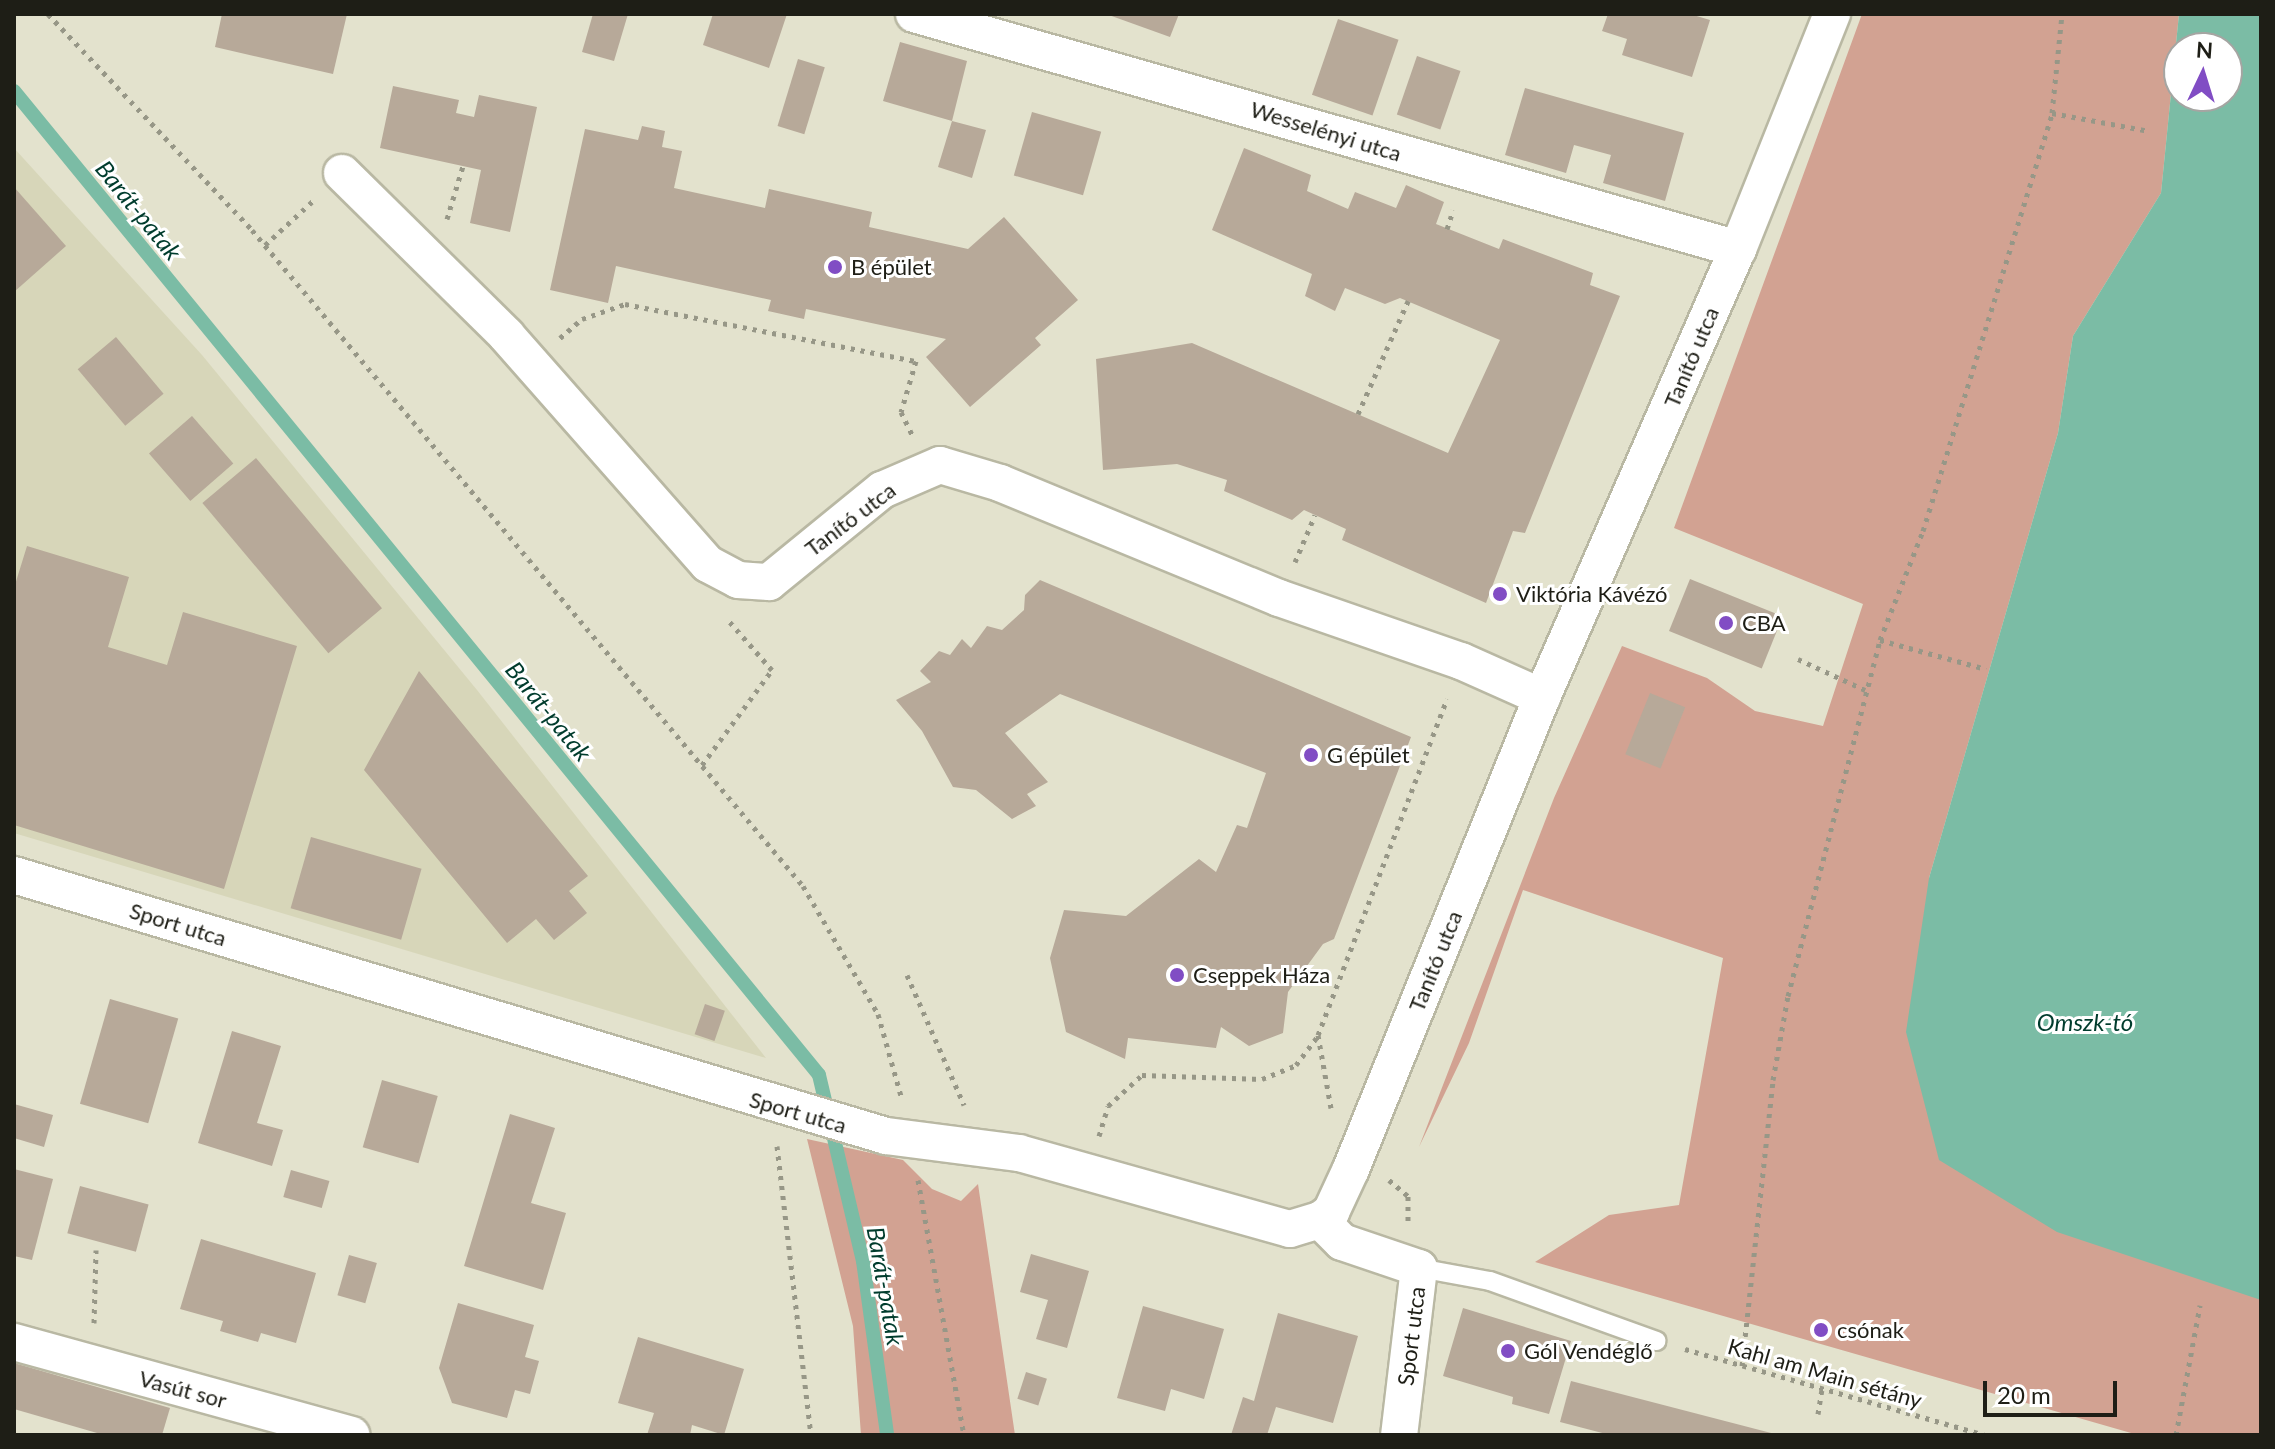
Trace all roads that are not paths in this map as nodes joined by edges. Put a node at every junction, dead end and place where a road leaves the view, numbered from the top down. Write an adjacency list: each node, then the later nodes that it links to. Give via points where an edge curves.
1 (914, 14): 4 (street, Wesselényi utca)
2 (1832, 14): 4 (street, Tanító utca)
3 (342, 173): 5 (street, Tanító utca, via 531,363 708,564 738,580 769,582 882,490 940,465 966,470 1279,598 1461,661)
4 (1738, 249): 5 (street, Tanító utca)
5 (1542, 697): 7 (street, Tanító utca, via 1351,1169 1331,1212)
6 (14, 875): 7 (street, Sport utca, via 898,1139 968,1146 1088,1169 1290,1229)
7 (1320, 1220): 8 (street, Sport utca, via 1342,1242)
8 (1419, 1268): 9 (lane, via 1490,1281); 12 (street, Sport utca)
9 (1657, 1341)
10 (14, 1342): 11 (street, Vasút sor)
11 (351, 1435)
12 (1399, 1435)

